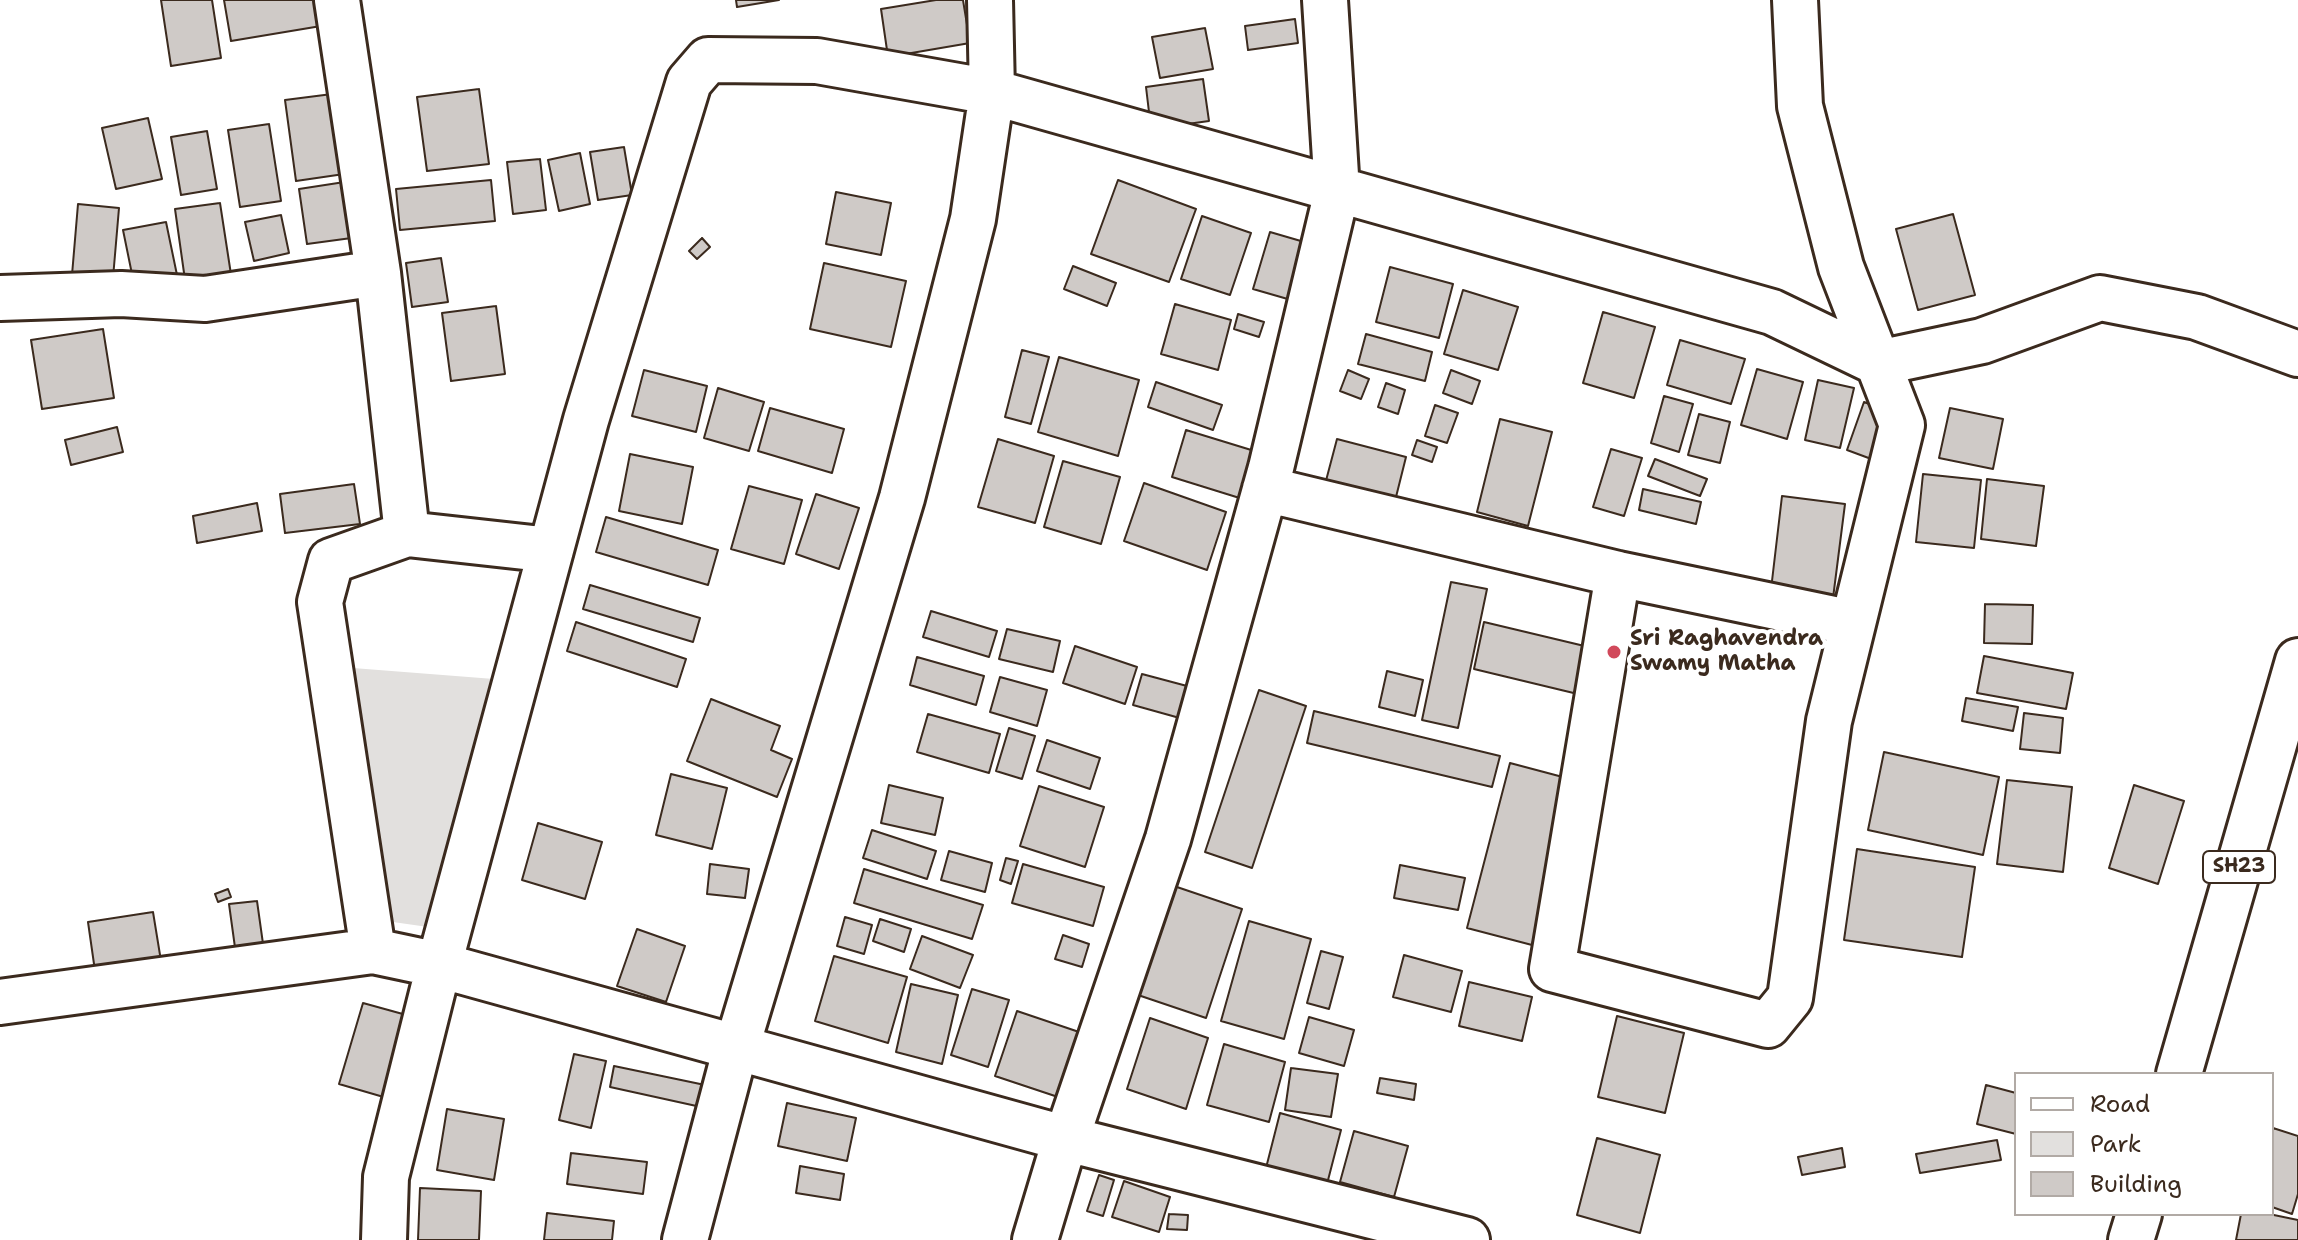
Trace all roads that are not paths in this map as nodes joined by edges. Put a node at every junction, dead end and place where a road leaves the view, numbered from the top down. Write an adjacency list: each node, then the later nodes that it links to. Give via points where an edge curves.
1 (337, 0): 7 (street)
2 (990, 0): 5 (street)
3 (1325, 0): 6 (street)
4 (1795, 0): 10 (street, via 1800,106 1841,267)
5 (992, 92): 6 (street); 13 (street, via 817,61 708,60 689,82); 20 (street, via 973,219 902,498)
6 (1337, 191): 10 (street, via 1772,312); 11 (street)
7 (378, 273): 8 (street, via 205,299 121,294); 12 (street)
8 (0, 298)
9 (2298, 354): 10 (street, via 2197,317 2100,298 1982,341)
10 (1878, 363): 15 (street, via 1902,425)
11 (1265, 489): 14 (street); 22 (street, via 1168,839)
12 (407, 534): 13 (street); 17 (street, via 331,561 320,602)
13 (551, 550): 18 (street)
14 (1618, 574): 15 (street); 15 (street, via 1552,969 1768,1025 1790,998 1829,721)
15 (1853, 623)
16 (2298, 661): 21 (street, SH23)
17 (373, 951): 18 (street); 19 (street)
18 (439, 965): 20 (street); 24 (street, via 386,1177)
19 (0, 1002)
20 (737, 1048): 22 (street); 25 (street)
21 (2180, 1072)
22 (1067, 1139): 26 (street); 27 (street)
23 (2138, 1216): 28 (street)
24 (384, 1240)
25 (685, 1240)
26 (1035, 1240)
27 (1467, 1240)
28 (2131, 1240)

